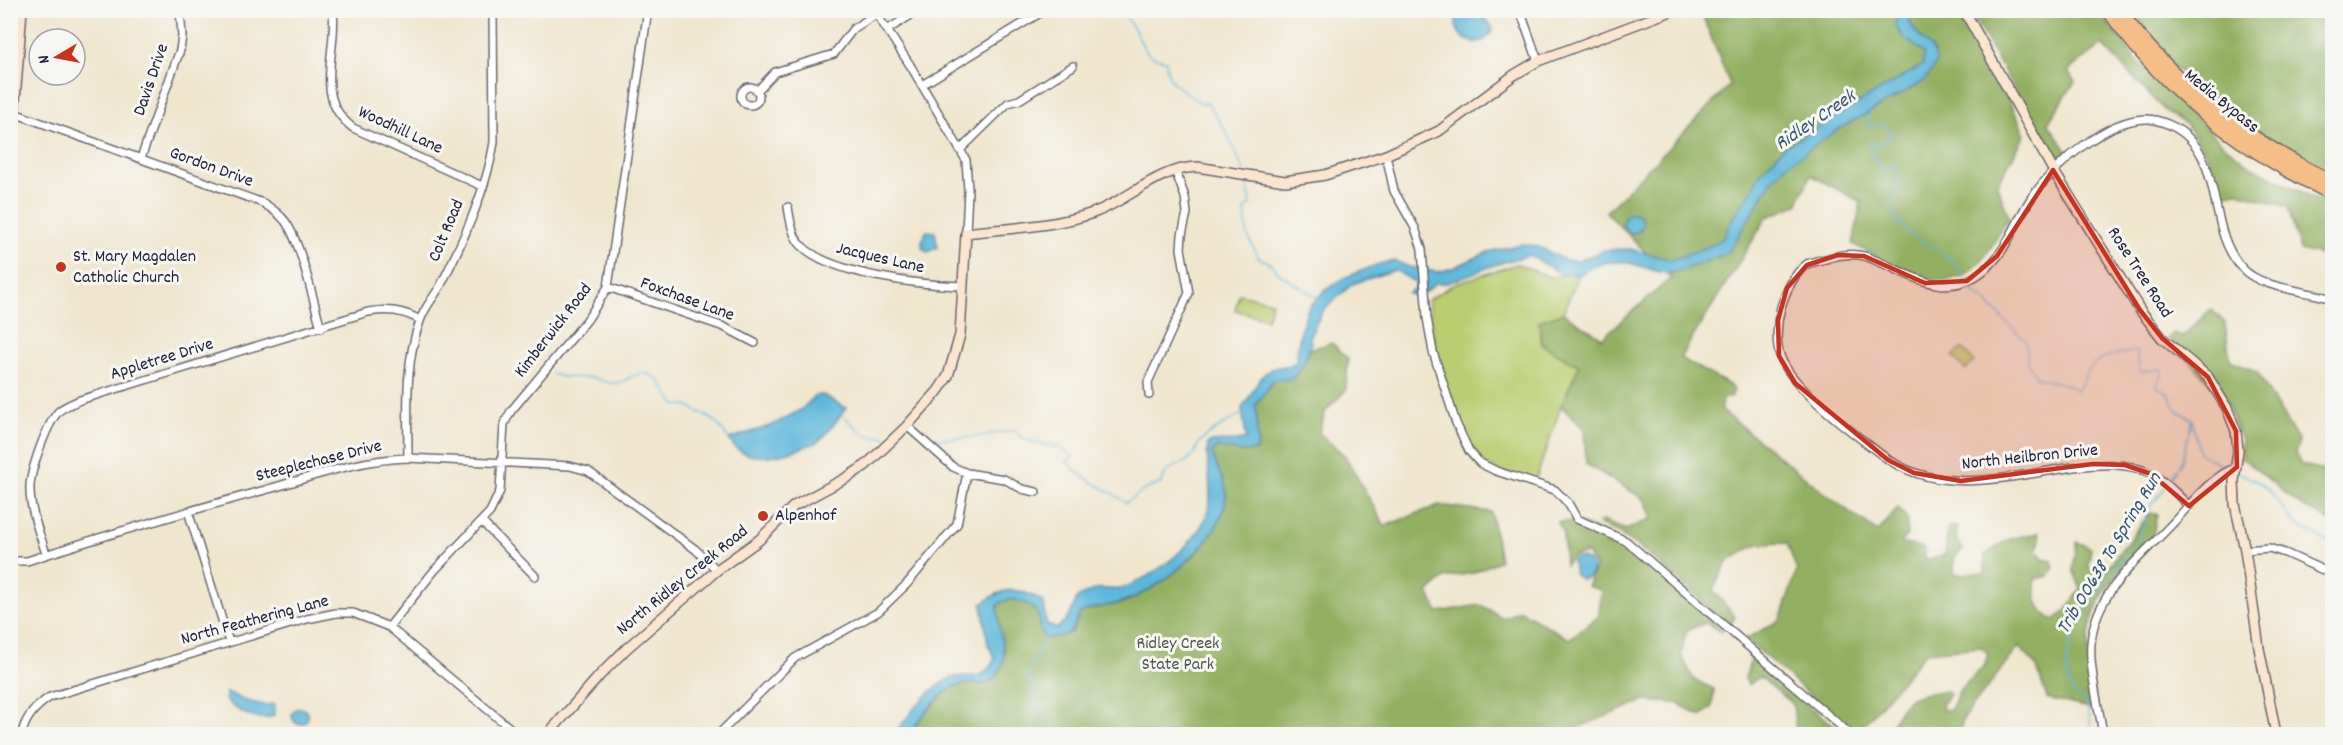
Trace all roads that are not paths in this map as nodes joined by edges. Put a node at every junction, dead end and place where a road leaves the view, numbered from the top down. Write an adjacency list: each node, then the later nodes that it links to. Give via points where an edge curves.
1 (22, 10): 19 (street)
2 (180, 10): 22 (street, Davis Drive, via 180,50)
3 (333, 10): 26 (street, Woodhill Lane, via 330,97 343,121)
4 (493, 10): 26 (street, Colt Road, via 494,142)
5 (650, 10): 31 (street, Kimberwick Road)
6 (919, 10): 14 (street)
7 (1520, 10): 15 (street)
8 (1674, 10): 15 (street)
9 (1964, 10): 24 (street, Rose Tree Road)
10 (2108, 10): 27 (highway, Media Bypass, via 2152,66 2201,113 2255,153)
11 (2119, 10): 25 (highway, Media Bypass, via 2159,59 2207,105 2261,143)
12 (875, 12): 14 (street); 18 (street, via 853,29 834,54 775,72)
13 (1040, 13): 17 (street)
14 (887, 30): 17 (street)
15 (1538, 61): 21 (street, via 1439,131)
16 (1073, 66): 20 (street, via 1008,103)
17 (922, 85): 20 (street)
18 (757, 91)
19 (12, 118): 22 (street, Gordon Drive)
20 (961, 149): 29 (street, via 968,170)
21 (1386, 155): 23 (street, via 1325,175 1292,181 1197,167); 58 (street, via 1394,191 1422,249 1427,318 1442,383 1469,451 1480,463 1496,471 1554,490 1577,519 1626,541)
22 (141, 158): 34 (street, Gordon Drive, via 263,203 284,218 294,238)
23 (1175, 170): 29 (street, via 1078,218); 36 (street, via 1187,213 1181,249 1189,293 1148,382)
24 (2054, 170): 32 (street, North Heilbron Drive, via 2106,130 2127,122 2146,119 2182,131 2198,146 2206,164 2222,231 2241,268 2258,280); 40 (street, Rose Tree Road, via 2140,310 2162,338 2208,377 2236,431); 43 (street, North Heilbron Drive, via 2031,199 1997,256 1984,271 1967,281 1947,285 1925,283 1864,256 1838,255 1807,265 1787,288 1778,320 1779,356 1795,383 1876,451 1914,473 1962,481 2093,464 2125,465 2151,474)
25 (2332, 181)
26 (482, 186): 33 (street, Colt Road, via 441,285)
27 (2332, 194)
28 (788, 207): 30 (street, Jacques Lane, via 799,244 832,266 927,285)
29 (966, 233): 30 (street, North Ridley Creek Road)
30 (963, 286): 37 (street, North Ridley Creek Road, via 960,335 948,376)
31 (608, 287): 35 (street, Foxchase Lane, via 724,327); 39 (street, Kimberwick Road, via 587,320 511,411 504,424)
32 (2332, 299)
33 (420, 320): 34 (street, Appletree Drive, via 405,312 384,310); 38 (street, Colt Road, via 410,356)
34 (321, 328): 47 (street, Appletree Drive, via 80,400 61,410 49,427 29,488)
35 (755, 343)
36 (1149, 395)
37 (907, 426): 41 (street, via 953,467); 49 (street, North Ridley Creek Road, via 866,465 794,506 759,540)
38 (408, 458): 39 (street, Steeplechase Drive); 44 (street, Steeplechase Drive, via 354,465)
39 (502, 463): 45 (street, Kimberwick Road, via 500,491); 49 (street, Steeplechase Drive, via 570,466 588,471 695,549)
40 (2237, 467): 43 (street, via 2218,478); 46 (street, Rose Tree Road, via 2235,504)
41 (967, 473): 42 (street, via 1004,479); 57 (street, via 957,524 906,585 878,612 795,658)
42 (1036, 492)
43 (2189, 506): 59 (street, via 2102,602 2091,645)
44 (188, 511): 47 (street, Steeplechase Drive); 53 (street)
45 (483, 523): 51 (street); 52 (street, Kimberwick Road, via 434,571)
46 (2245, 550): 50 (street, via 2269,548); 60 (street, Rose Tree Road)
47 (46, 554): 48 (street, Steeplechase Drive, via 27,561)
48 (10, 561)
49 (717, 570): 56 (street, North Ridley Creek Road, via 627,648)
50 (2332, 574)
51 (535, 576)
52 (390, 627): 53 (street, North Feathering Lane, via 353,613 336,612); 55 (street, North Feathering Lane)
53 (229, 642): 54 (street, North Feathering Lane, via 50,697 30,714)
54 (22, 735)
55 (518, 735)
56 (548, 735)
57 (719, 735)
58 (1850, 735)
59 (2103, 735)
60 (2276, 735)

